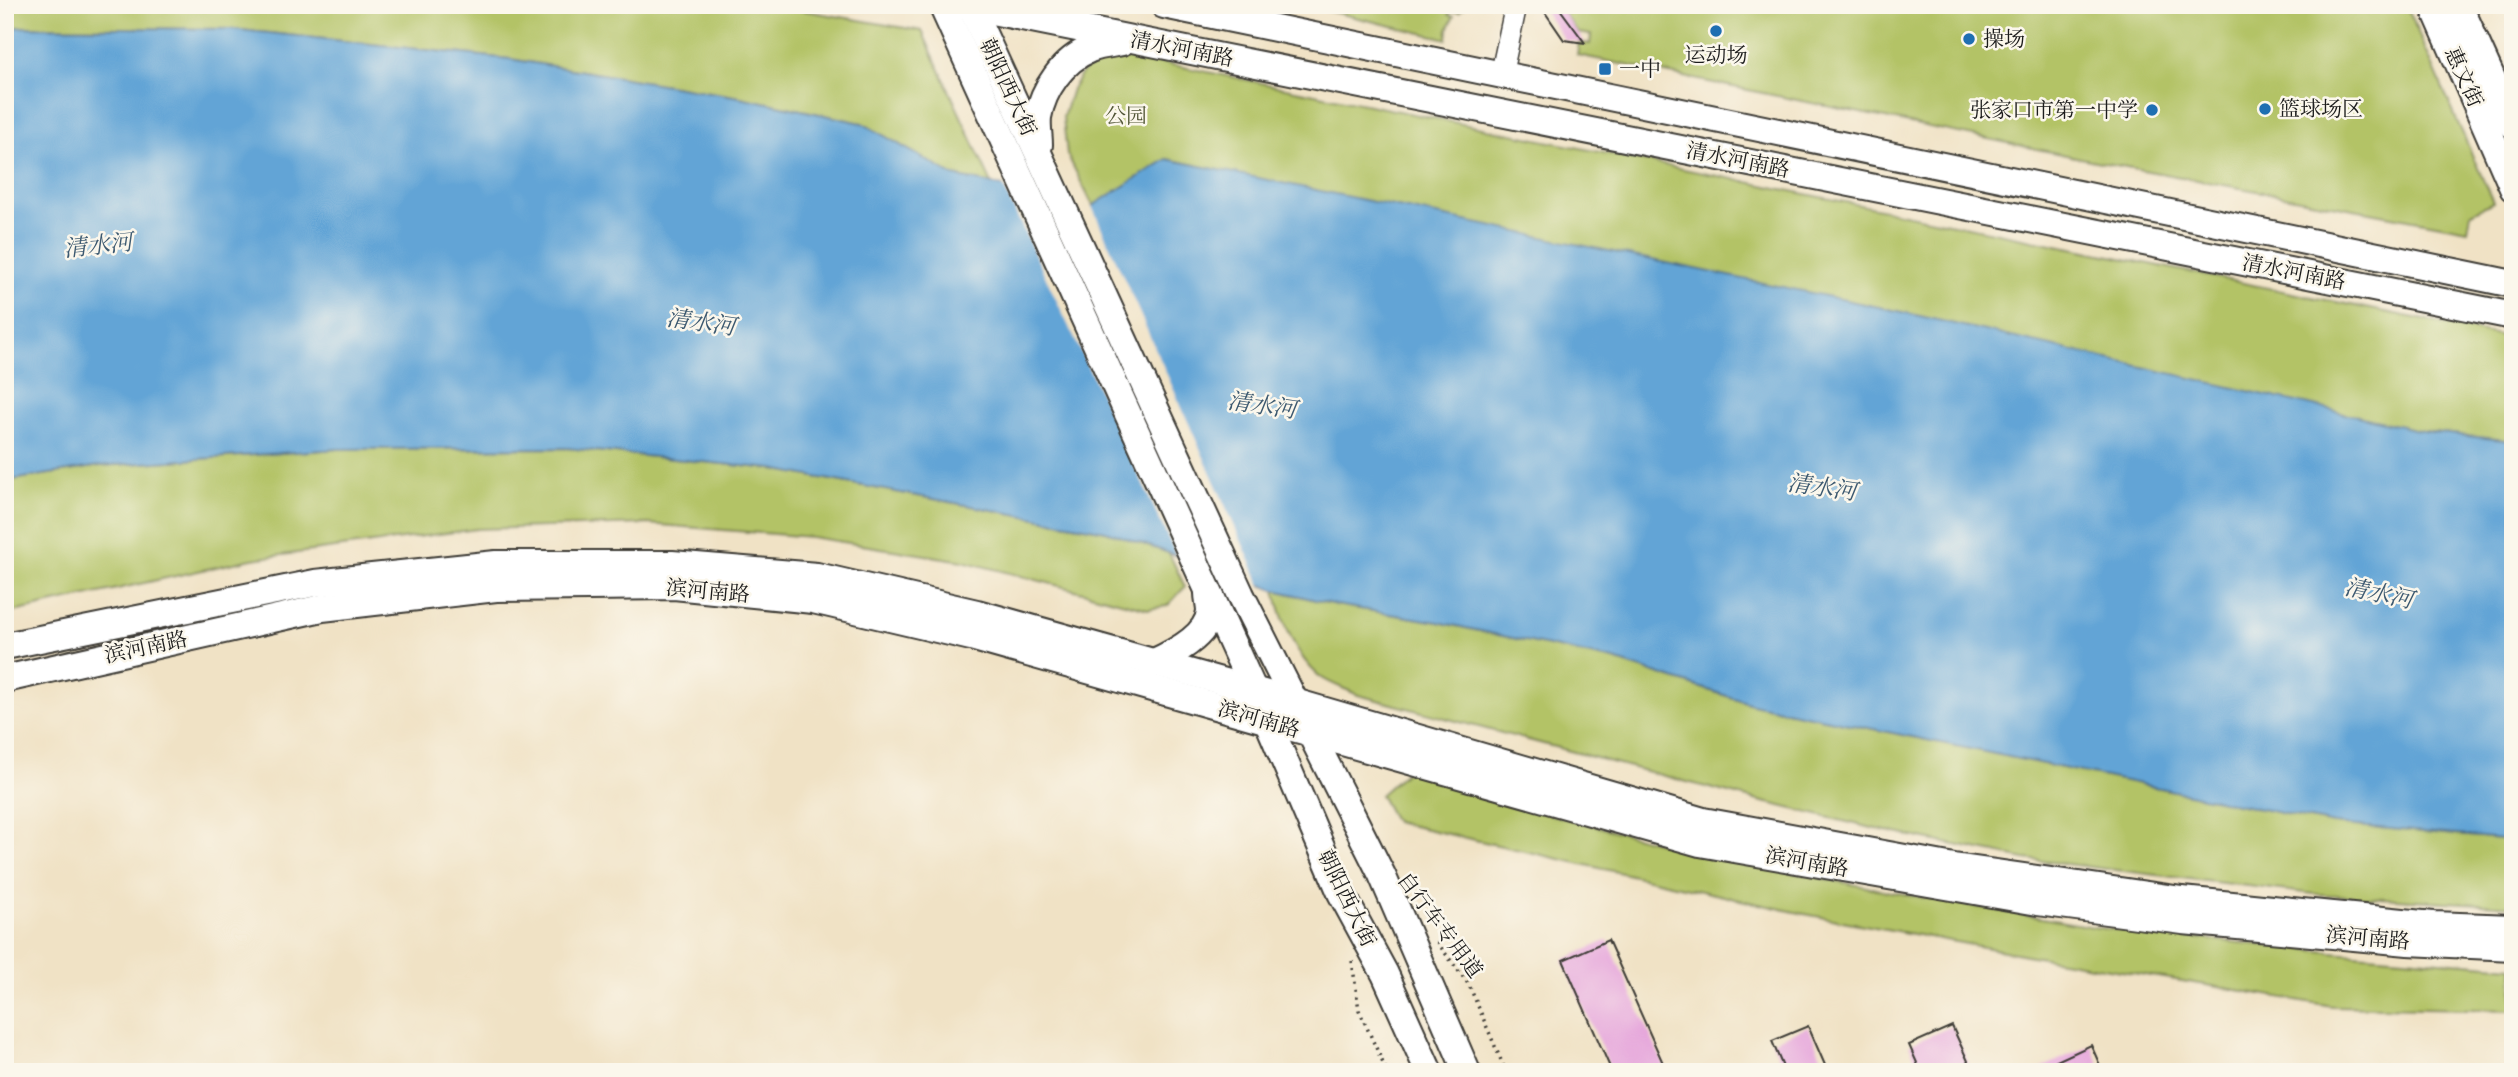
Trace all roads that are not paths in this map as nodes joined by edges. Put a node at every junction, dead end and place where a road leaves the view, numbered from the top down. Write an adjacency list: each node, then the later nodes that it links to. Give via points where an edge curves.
1 (942, 5): 14 (main road, 朝阳西大街)
2 (1164, 5): 8 (main road, 清水河南路)
3 (1516, 5): 8 (lane)
4 (2433, 5): 11 (main road, 惠文街)
5 (2459, 5): 9 (main road, 惠文街)
6 (968, 6): 7 (main road, 清水河南路); 10 (main road, 朝阳西大街)
7 (1134, 40): 10 (main road, via 1091,48 1058,74 1046,91 1038,119); 13 (main road, 清水河南路)
8 (1501, 76): 12 (main road, 清水河南路)
9 (2513, 125)
10 (1043, 162): 19 (main road, 朝阳西大街, via 1241,595)
11 (2513, 188)
12 (2513, 284)
13 (2513, 316)
14 (1207, 588): 16 (main road, via 1210,611 1206,623 1188,642); 18 (main road, 朝阳西大街)
15 (5, 646): 16 (main road, 滨河南路, via 316,583 496,564 672,564 817,576 976,613)
16 (1152, 663): 18 (main road, 滨河南路)
17 (5, 678): 20 (main road, 滨河南路, via 322,608 496,588 674,586 826,603 971,637)
18 (1253, 690): 19 (main road, 滨河南路); 20 (main road, 朝阳西大街)
19 (1296, 703): 21 (main road, 朝阳西大街); 22 (main road, 滨河南路, via 1703,821 1954,867 2182,900 2433,925)
20 (1268, 722): 21 (main road, 滨河南路); 24 (main road, 朝阳西大街, via 1341,893 1385,974)
21 (1310, 734): 23 (main road, 滨河南路, via 1700,843 1821,865 2183,921); 25 (main road, 朝阳西大街, via 1382,875)
22 (2513, 928)
23 (2513, 947)
24 (1429, 1072)
25 (1467, 1072)

